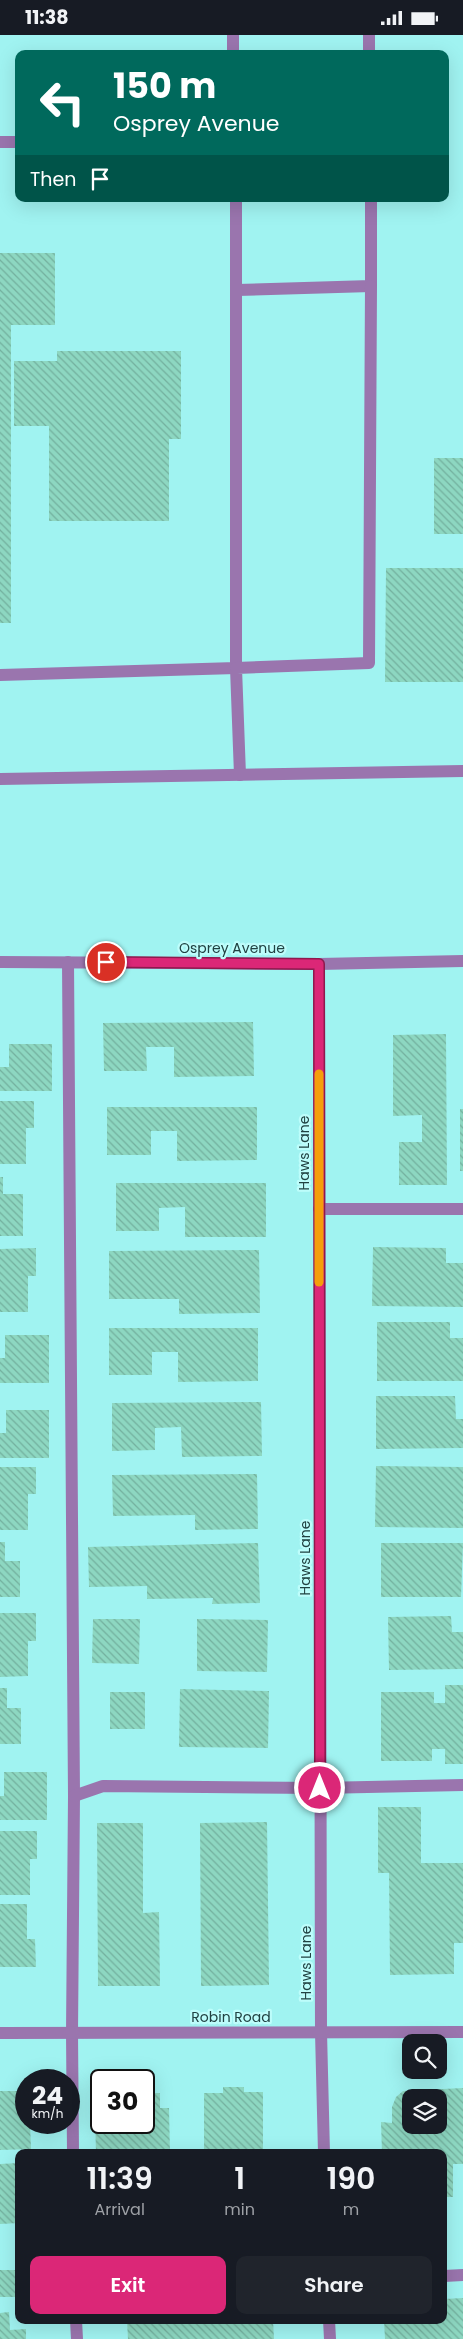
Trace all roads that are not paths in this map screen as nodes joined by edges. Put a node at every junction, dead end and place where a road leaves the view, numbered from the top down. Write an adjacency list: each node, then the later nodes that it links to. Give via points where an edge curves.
1 (233, 35): 3 (street)
2 (369, 35): 4 (street)
3 (233, 50)
4 (369, 50)
5 (0, 142): 6 (street)
6 (15, 142)
7 (236, 202): 10 (street)
8 (371, 202): 9 (street)
9 (371, 286): 10 (street); 11 (street, via 369,663)
10 (237, 290): 11 (street)
11 (236, 668): 12 (street); 14 (street)
12 (0, 675)
13 (463, 771): 14 (street)
14 (240, 775): 15 (street)
15 (0, 779)
16 (0, 961): 18 (street, Osprey Avenue)
17 (463, 961): 19 (street, Osprey Avenue)
18 (68, 962): 19 (street, Osprey Avenue); 24 (street)
19 (319, 964): 20 (street, Haws Lane)
20 (319, 1209): 21 (street); 23 (street, Haws Lane)
21 (463, 1209)
22 (463, 1785): 23 (street)
23 (320, 1788): 24 (street, via 103,1786); 25 (street, Haws Lane)
24 (74, 1796): 28 (street)
25 (321, 2032): 26 (street, Robin Road); 28 (street, Robin Road); 30 (street, Haws Lane)
26 (463, 2032)
27 (0, 2033): 28 (street, Robin Road)
28 (72, 2033): 29 (street)
29 (73, 2149)
30 (324, 2149)
31 (463, 2275): 32 (street)
32 (447, 2276)
33 (76, 2324): 35 (street)
34 (329, 2324): 36 (street)
35 (76, 2339)
36 (330, 2339)

